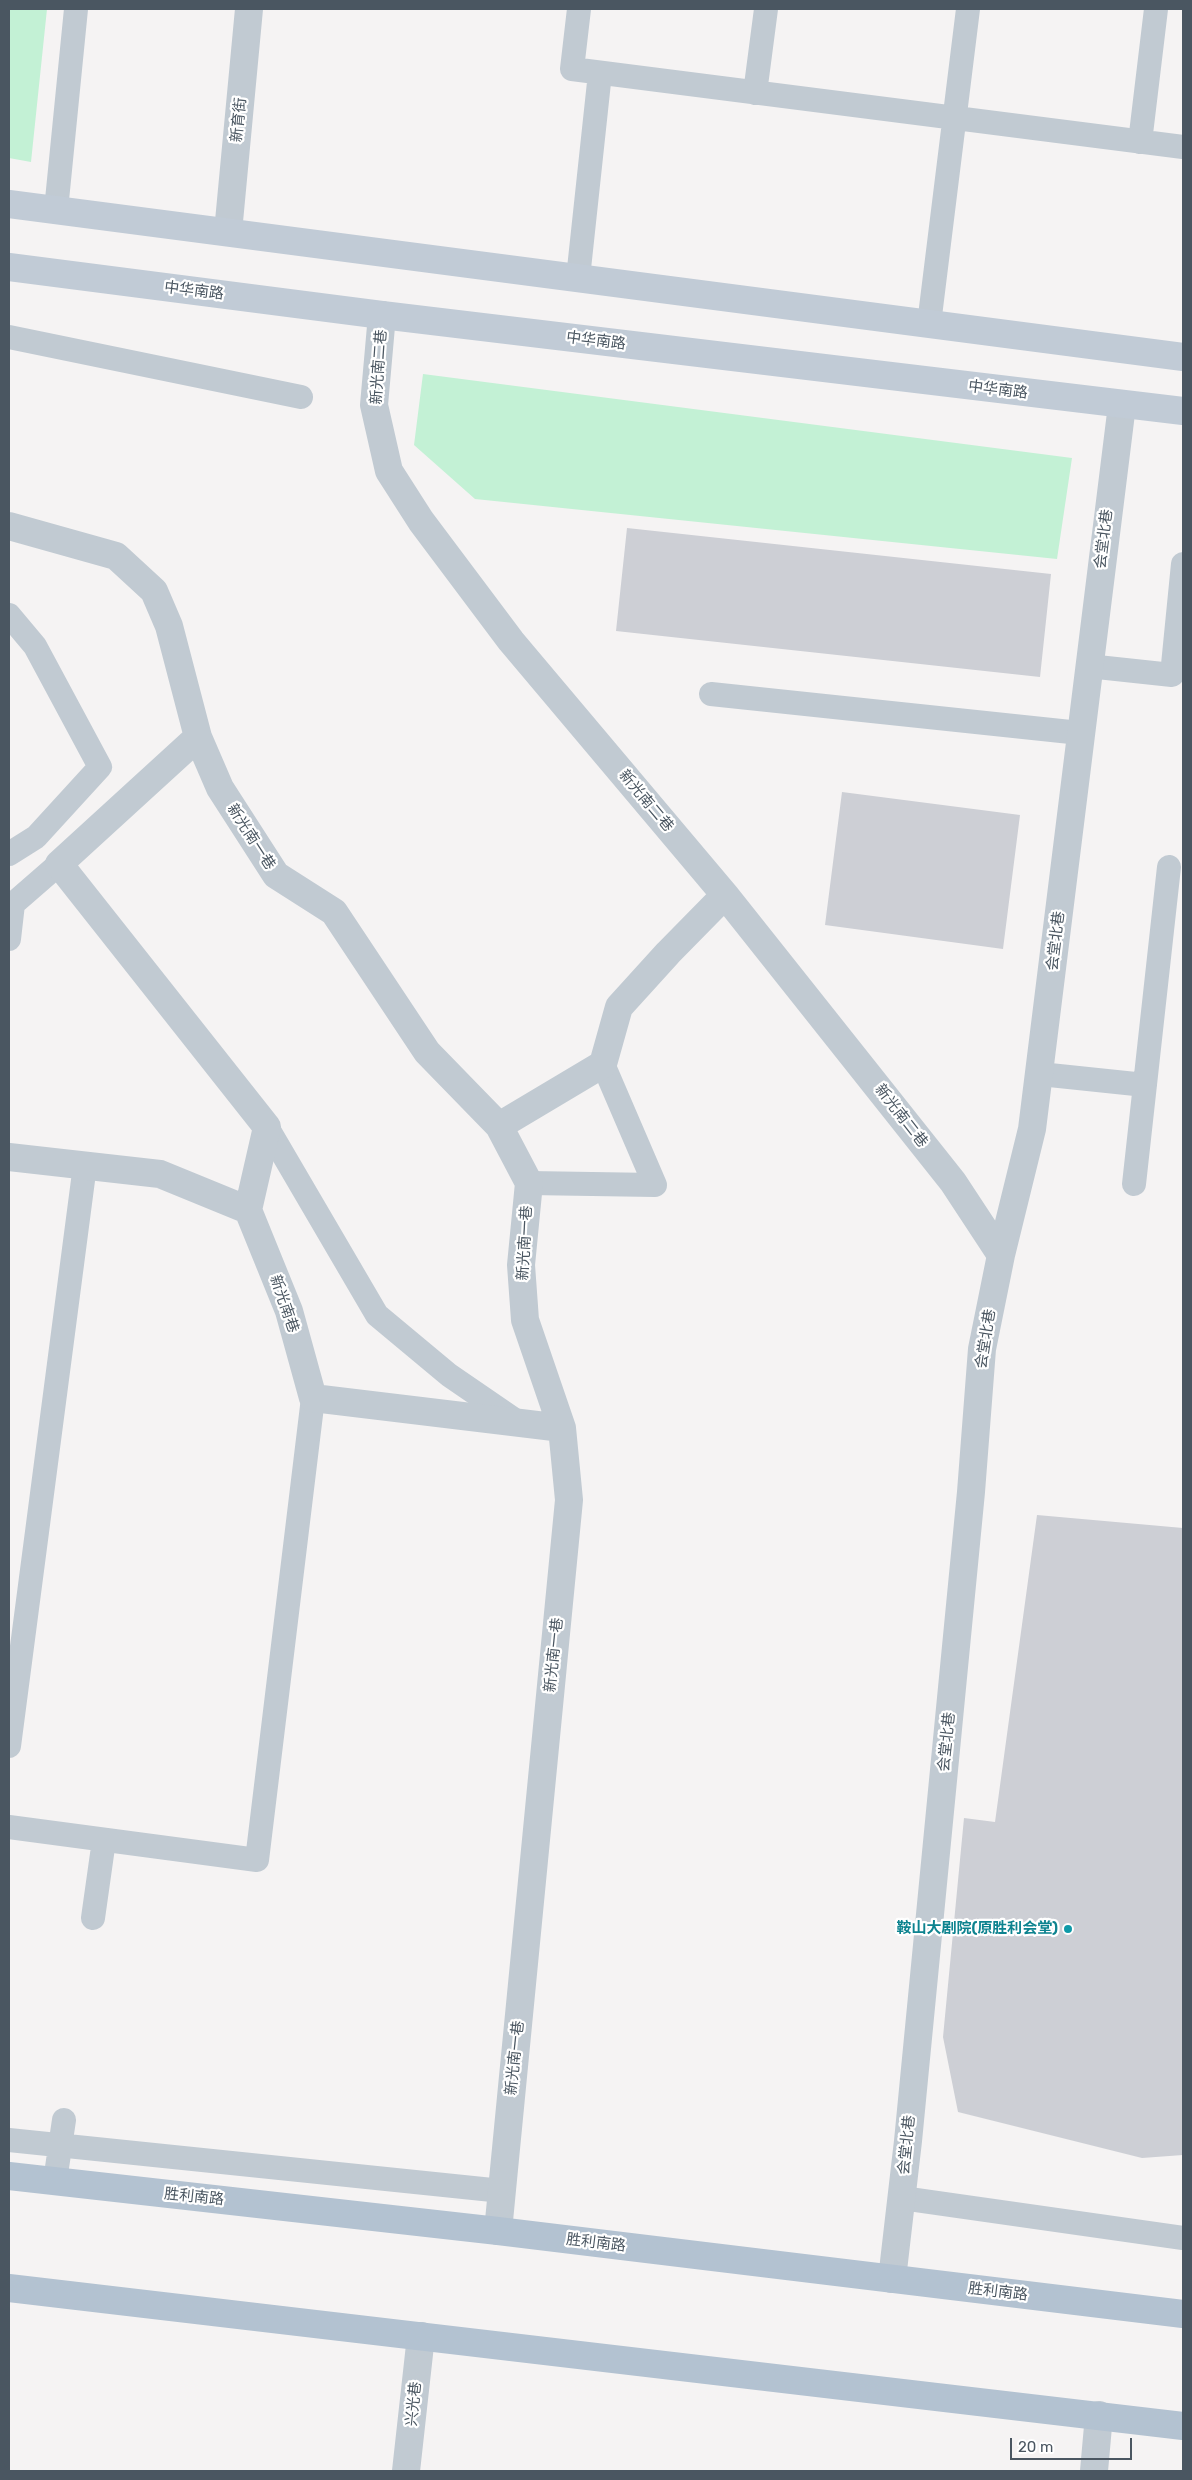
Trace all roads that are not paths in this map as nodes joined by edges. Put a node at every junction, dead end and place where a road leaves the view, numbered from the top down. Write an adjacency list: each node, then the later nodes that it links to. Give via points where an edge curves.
1 (76, 9): 13 (lane)
2 (250, 9): 14 (street, 新育街)
3 (579, 9): 7 (lane, via 572,69)
4 (766, 9): 8 (lane)
5 (968, 9): 9 (lane)
6 (1156, 9): 10 (lane)
7 (600, 73): 8 (lane); 16 (lane)
8 (755, 93): 9 (lane)
9 (954, 118): 10 (lane); 18 (lane)
10 (1140, 142): 11 (lane)
11 (1183, 147)
12 (9, 204): 13 (main road)
13 (56, 210): 14 (main road)
14 (228, 232): 16 (main road)
15 (9, 267): 17 (main road, 中华南路)
16 (578, 278): 18 (main road)
17 (382, 315): 22 (main road, 中华南路); 34 (street, 新光南二巷, via 374,405 389,471 421,522 511,641)
18 (929, 324): 20 (main road)
19 (9, 336): 21 (lane)
20 (1183, 357)
21 (301, 397)
22 (1122, 405): 23 (main road, 中华南路); 27 (street, 会堂北巷)
23 (1183, 411)
24 (9, 526): 30 (street, 新光南一巷, via 116,556 154,591 170,626)
25 (1183, 564): 27 (lane, via 1172,676)
26 (9, 616): 31 (lane, via 35,646 100,767 36,837)
27 (1088, 666): 29 (street, 会堂北巷)
28 (711, 694): 29 (lane)
29 (1080, 734): 37 (street, 会堂北巷)
30 (198, 737): 32 (street); 39 (street, 新光南一巷, via 220,788 276,875 334,912 427,1052)
31 (9, 854)
32 (59, 864): 35 (lane, via 13,904); 40 (street)
33 (1169, 867): 38 (lane)
34 (725, 895): 36 (street, via 619,1007); 46 (street, 新光南二巷, via 953,1182)
35 (9, 939)
36 (603, 1064): 39 (street); 43 (lane, via 655,1185)
37 (1040, 1074): 38 (lane); 46 (street, 会堂北巷, via 1032,1129)
38 (1145, 1085): 44 (lane)
39 (499, 1126): 43 (street, 新光南一巷)
40 (266, 1127): 45 (street); 48 (lane, via 377,1315 449,1375)
41 (9, 1157): 42 (street)
42 (85, 1166): 45 (street, via 160,1174); 50 (lane)
43 (529, 1183): 49 (street, 新光南一巷, via 521,1265 525,1320)
44 (1134, 1184)
45 (248, 1210): 47 (street, 新光南巷, via 289,1311)
46 (1002, 1255): 61 (street, 会堂北巷, via 982,1349)
47 (313, 1398): 48 (street); 53 (lane, via 257,1860)
48 (519, 1423): 49 (street)
49 (562, 1428): 60 (street, 新光南一巷, via 569,1500)
50 (18, 1609): 51 (lane)
51 (9, 1746)
52 (9, 1827): 53 (lane)
53 (104, 1840): 54 (lane)
54 (93, 1918)
55 (64, 2120): 57 (lane)
56 (9, 2140): 57 (lane)
57 (60, 2145): 59 (lane); 60 (lane)
58 (9, 2176): 59 (main road, 胜利南路)
59 (56, 2181): 62 (main road, 胜利南路)
60 (502, 2191): 62 (street, 新光南一巷)
61 (902, 2198): 63 (lane); 64 (street, 会堂北巷)
62 (498, 2232): 64 (main road, 胜利南路)
63 (1183, 2238)
64 (892, 2279): 66 (main road, 胜利南路)
65 (9, 2288): 67 (main road)
66 (1183, 2314)
67 (421, 2336): 68 (main road); 70 (street, 兴光巷)
68 (1099, 2415): 69 (main road); 71 (street)
69 (1183, 2426)
70 (406, 2471)
71 (1094, 2471)

